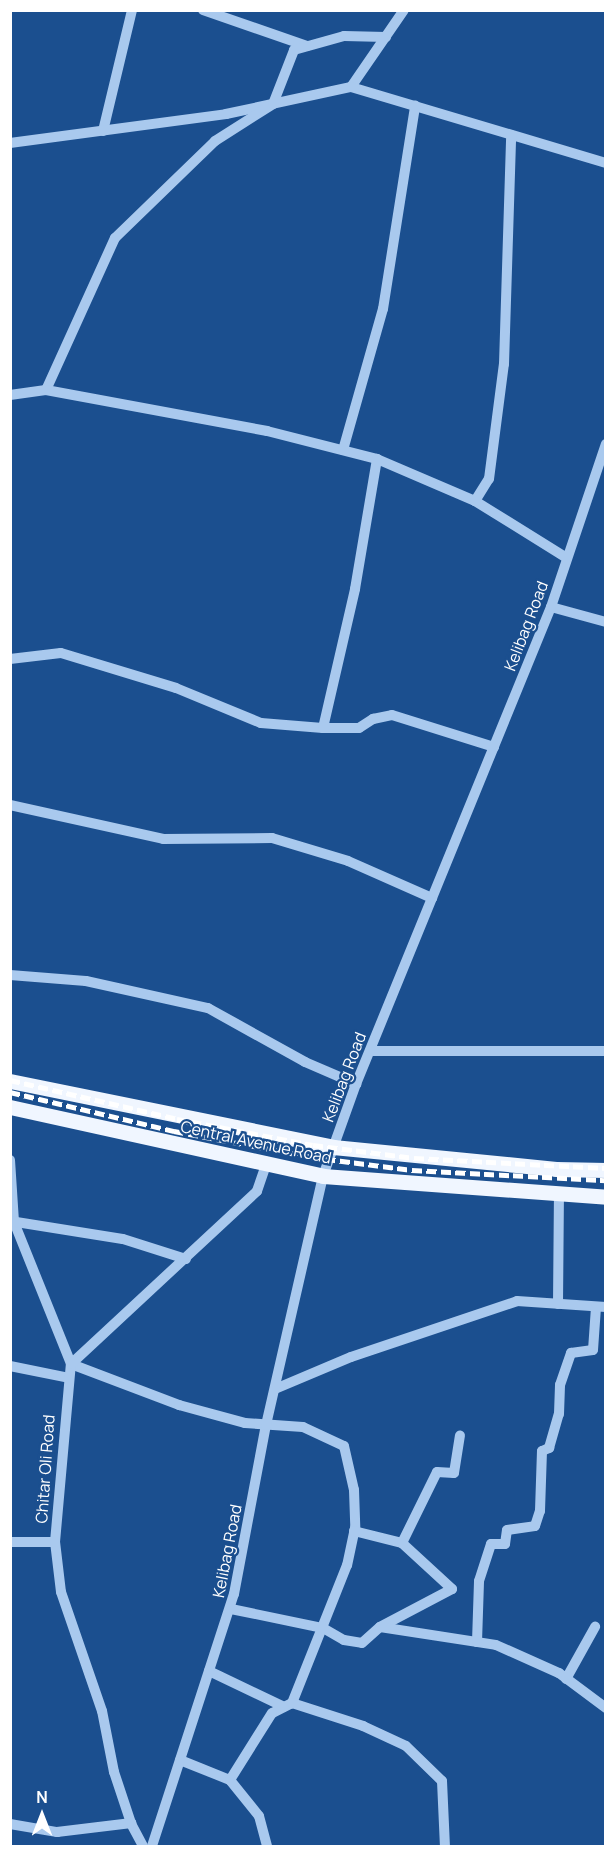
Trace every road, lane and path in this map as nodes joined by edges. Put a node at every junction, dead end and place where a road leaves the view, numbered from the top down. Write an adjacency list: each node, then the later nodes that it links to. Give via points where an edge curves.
1 (132, 10): 9 (street)
2 (203, 10): 5 (street)
3 (404, 10): 4 (street)
4 (386, 37): 5 (street, via 344,36); 6 (street)
5 (307, 46): 7 (street, via 294,50)
6 (351, 87): 7 (street); 8 (street)
7 (273, 104): 9 (street); 13 (street, via 215,141 115,238)
8 (415, 106): 10 (street); 16 (street, via 383,309)
9 (103, 130): 11 (street)
10 (511, 135): 12 (street); 18 (street, via 504,364 489,479)
11 (10, 143)
12 (606, 163)
13 (45, 390): 14 (street); 16 (street, via 267,430)
14 (10, 394)
15 (606, 444): 19 (street, Kelibag Road)
16 (343, 450): 17 (street)
17 (377, 459): 18 (street); 23 (street, via 355,589)
18 (476, 501): 19 (street)
19 (567, 558): 20 (street, Kelibag Road)
20 (551, 607): 21 (street); 24 (street, Kelibag Road)
21 (606, 622)
22 (10, 659): 23 (street, via 62,653 176,688 261,723)
23 (324, 728): 24 (street, via 359,728 373,719 392,715)
24 (494, 747): 26 (street, Kelibag Road)
25 (10, 805): 26 (street, via 163,840 272,838 348,861)
26 (432, 898): 28 (street, Kelibag Road)
27 (10, 975): 31 (street, via 86,981 208,1008 305,1062)
28 (370, 1051): 29 (street); 31 (street, Kelibag Road)
29 (606, 1051)
30 (10, 1081): 33 (main road)
31 (356, 1084): 33 (street, Kelibag Road)
32 (10, 1107): 35 (main road, Central Avenue Road)
33 (333, 1146): 36 (main road, via 556,1169); 37 (street, Kelibag Road)
34 (10, 1160): 40 (street)
35 (267, 1162): 37 (main road, Central Avenue Road); 41 (street, via 257,1191)
36 (606, 1170)
37 (322, 1176): 38 (main road, Central Avenue Road); 47 (street, Kelibag Road)
38 (559, 1196): 39 (main road, Central Avenue Road); 42 (street)
39 (606, 1197)
40 (12, 1221): 41 (street, via 123,1239); 44 (street)
41 (186, 1259): 44 (street)
42 (558, 1304): 43 (street); 47 (street, via 517,1300 351,1357)
43 (601, 1307): 58 (street, via 593,1350 571,1353 560,1385 559,1414 549,1448 542,1451 540,1511 535,1526 507,1530 505,1544 491,1544 479,1581)
44 (70, 1364): 46 (street, Chitar Oli Road); 48 (street, via 179,1405)
45 (10, 1366): 46 (street)
46 (69, 1378): 52 (street, Chitar Oli Road)
47 (275, 1389): 48 (street, Kelibag Road)
48 (266, 1425): 50 (street, via 303,1427 344,1446 354,1490); 54 (street, Kelibag Road)
49 (459, 1436): 53 (street, via 454,1473 437,1472)
50 (354, 1531): 53 (street); 57 (street, via 347,1565)
51 (10, 1542): 52 (street)
52 (55, 1542): 65 (street, Chitar Oli Road, via 61,1592 102,1711 114,1772)
53 (402, 1543): 55 (street, via 452,1589)
54 (231, 1609): 57 (street); 59 (street, Kelibag Road)
55 (380, 1627): 57 (street, via 362,1643 344,1640); 58 (street)
56 (595, 1627): 60 (street)
57 (324, 1628): 61 (street)
58 (477, 1642): 60 (street, via 496,1645)
59 (209, 1671): 61 (street); 63 (street, Kelibag Road)
60 (566, 1679): 62 (street)
61 (288, 1705): 64 (street, via 272,1713); 70 (street, via 363,1726 406,1746 442,1781)
62 (606, 1708)
63 (180, 1760): 64 (street); 68 (street, Kelibag Road)
64 (230, 1780): 69 (street, via 259,1816)
65 (131, 1823): 66 (street, via 57,1832); 67 (street, Chitar Oli Road)
66 (10, 1824)
67 (143, 1846)
68 (152, 1846)
69 (267, 1846)
70 (445, 1846)

